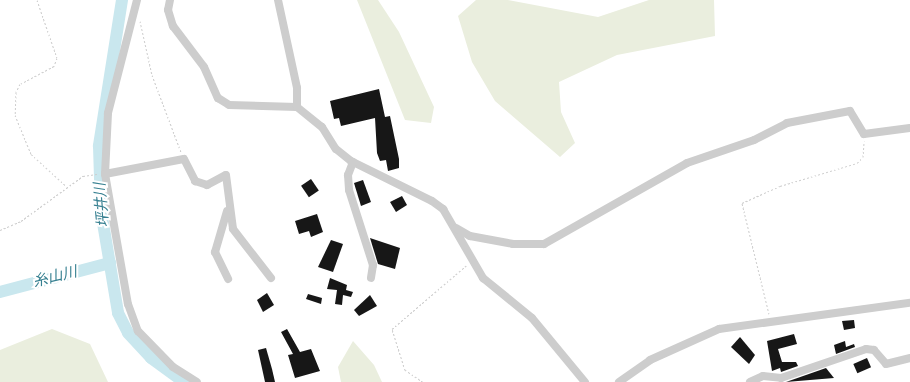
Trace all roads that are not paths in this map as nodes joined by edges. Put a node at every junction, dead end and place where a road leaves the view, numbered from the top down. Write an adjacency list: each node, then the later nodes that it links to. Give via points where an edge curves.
1 (137, 0): 7 (street, via 108,113)
2 (170, 0): 4 (street, via 168,10 173,26 204,67 218,98 229,105)
3 (278, 0): 4 (street, via 297,88)
4 (297, 107): 6 (street, via 307,112 336,149)
5 (910, 128): 9 (street, via 864,134 850,111 787,123 742,145 687,163 544,244 513,244 470,236)
6 (353, 162): 9 (street, via 432,201 443,209); 11 (street, via 348,175 348,190 373,265)
7 (105, 174): 8 (street, via 184,159 195,182 208,185 226,175); 15 (street, via 128,304 138,331 173,367)
8 (228, 206): 10 (street, via 237,235); 12 (street, via 215,252)
9 (456, 228): 16 (street, via 470,262 483,278 532,318)
10 (271, 278)
11 (371, 278)
12 (228, 279)
13 (910, 303): 17 (street, via 719,328 691,339 640,366)
14 (910, 358): 18 (street, via 886,364 874,350 866,349 781,378 762,376)
15 (198, 382)
16 (584, 382)
17 (619, 382)
18 (750, 382)

